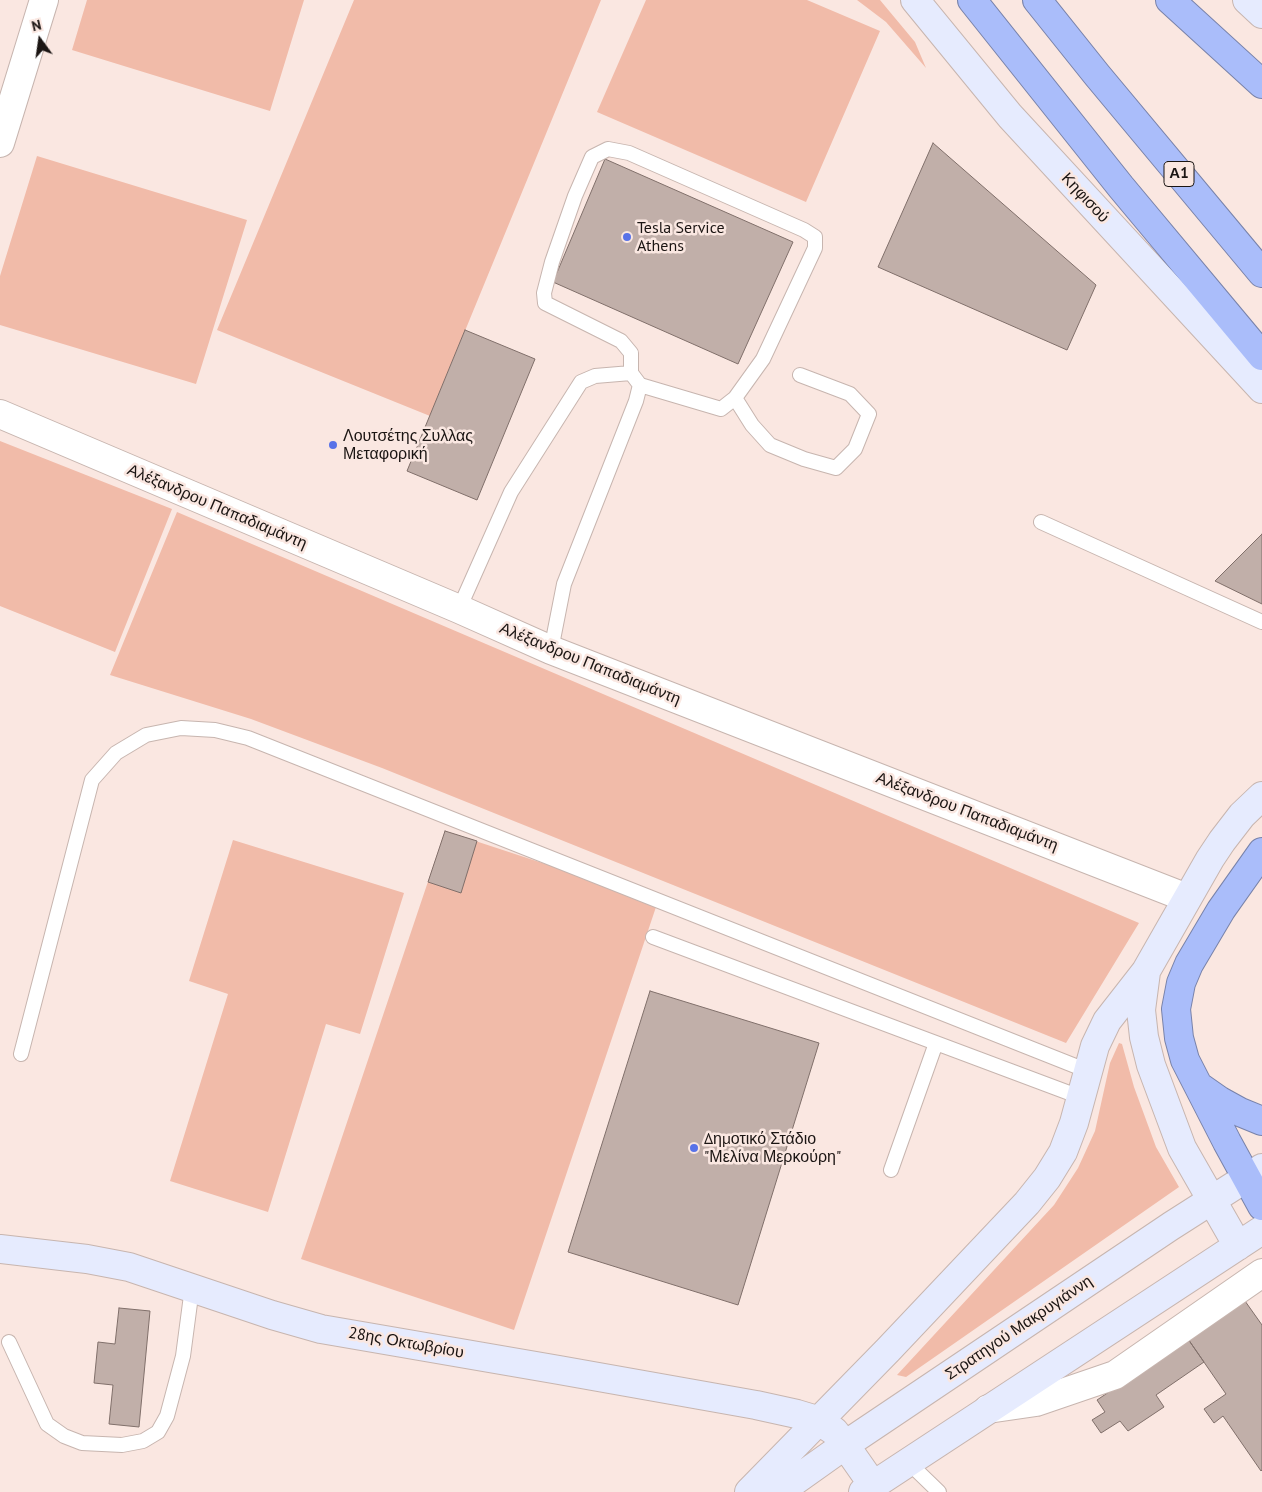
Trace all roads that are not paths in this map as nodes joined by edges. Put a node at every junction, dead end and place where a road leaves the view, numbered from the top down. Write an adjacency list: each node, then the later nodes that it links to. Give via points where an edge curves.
1 (44, 0): 9 (street)
2 (915, 0): 15 (street, Κηφισού, via 1010,116)
3 (972, 0): 11 (highway, via 1121,187)
4 (1037, 0): 10 (highway, Α1)
5 (1170, 0): 8 (highway)
6 (1247, 0): 7 (street)
7 (1262, 14)
8 (1262, 84)
9 (0, 143)
10 (1262, 273)
11 (1262, 356)
12 (631, 373): 14 (lane); 16 (lane, via 630,353 621,341 545,303 544,293 552,262 575,196 592,157 608,148 638,157 816,237 815,248 763,359); 19 (lane, via 595,376 581,382 511,492)
13 (800, 375): 16 (lane, via 850,394 869,414 855,449 836,468 770,445 752,425)
14 (640, 385): 16 (lane, via 721,409); 21 (lane, via 564,584)
15 (1262, 389)
16 (736, 398)
17 (0, 414): 19 (street, Αλέξανδρου Παπαδιαμάντη)
18 (1041, 522): 20 (lane)
19 (459, 609): 21 (street, Αλέξανδρου Παπαδιαμάντη)
20 (1262, 622)
21 (551, 650): 24 (street, Αλέξανδρου Παπαδιαμάντη)
22 (1262, 796): 24 (street, via 1222,841)
23 (1262, 852): 30 (highway, via 1206,933 1181,983 1176,1009 1179,1038 1185,1060)
24 (1187, 898): 26 (street)
25 (653, 937): 27 (lane)
26 (1146, 971): 29 (street, via 1107,1021 1095,1046); 34 (street, via 1141,1010 1151,1065 1182,1148)
27 (936, 1043): 29 (lane); 32 (lane)
28 (20, 1054): 29 (lane, via 92,780 116,753 146,735 181,728 215,730 248,738)
29 (1084, 1084): 43 (street, via 1074,1123 1047,1178 888,1350)
30 (1199, 1086): 31 (highway, via 1220,1102); 33 (highway)
31 (1262, 1121)
32 (891, 1170)
33 (1254, 1174): 34 (street, Στρατηγού Μακρυγιάννη); 35 (highway)
34 (1212, 1200): 37 (street); 44 (street, Στρατηγού Μακρυγιάννη)
35 (1262, 1206)
36 (1262, 1230): 37 (street)
37 (1238, 1246): 42 (street)
38 (0, 1249): 40 (street, 28ης Οκτωβρίου, via 129,1267)
39 (1262, 1273): 42 (street, via 1115,1375 1036,1402)
40 (192, 1288): 41 (lane, via 183,1356 167,1416 158,1432 143,1441 122,1445 82,1443 47,1424); 43 (street, 28ης Οκτωβρίου, via 321,1329 756,1405)
41 (10, 1342)
42 (988, 1409): 45 (street)
43 (817, 1420): 44 (street); 47 (street)
44 (845, 1444): 46 (street); 48 (street, Στρατηγού Μακρυγιάννη)
45 (908, 1462): 46 (street); 49 (lane)
46 (868, 1488)
47 (749, 1492)
48 (779, 1492)
49 (939, 1492)

